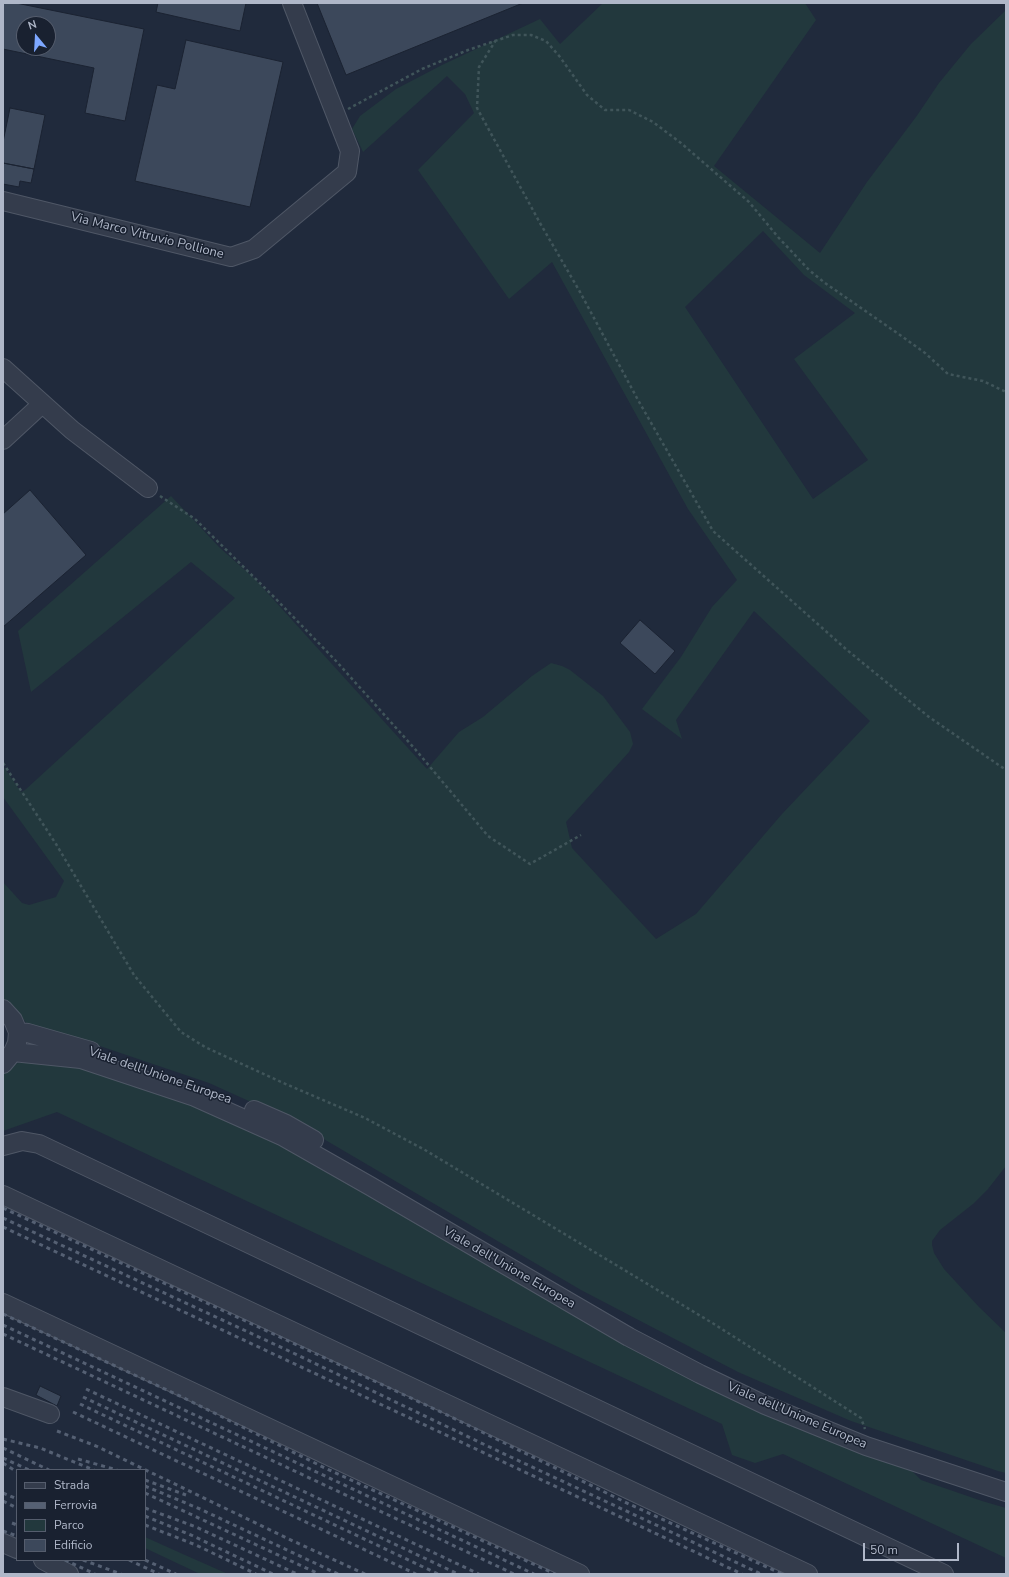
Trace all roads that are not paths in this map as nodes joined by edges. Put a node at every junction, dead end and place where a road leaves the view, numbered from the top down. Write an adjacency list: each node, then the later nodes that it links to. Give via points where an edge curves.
1 (292, 3): 2 (street, Via Marco Vitruvio Pollione, via 350,151 347,172 254,249 232,257)
2 (3, 201)
3 (3, 368): 4 (street)
4 (42, 404): 5 (street); 6 (street)
5 (3, 440)
6 (148, 488)
7 (3, 1010): 8 (street, via 13,1020)
8 (18, 1032): 9 (street, via 17,1043); 15 (street, Viale dell'Unione Europea, via 85,1050 198,1086 286,1124 638,1330 706,1364 769,1394 867,1435)
9 (8, 1058): 16 (street, Viale dell'Unione Europea, via 81,1059 195,1097 282,1136 629,1338 700,1374 765,1405 866,1446)
10 (3, 1146): 23 (street, via 22,1141 39,1144)
11 (3, 1195): 22 (street)
12 (3, 1302): 21 (street)
13 (3, 1397): 14 (street)
14 (50, 1414)
15 (1006, 1482)
16 (1006, 1492)
17 (3, 1543): 18 (street)
18 (16, 1548)
19 (45, 1561): 20 (street)
20 (69, 1574)
21 (580, 1574)
22 (808, 1574)
23 (944, 1574)

